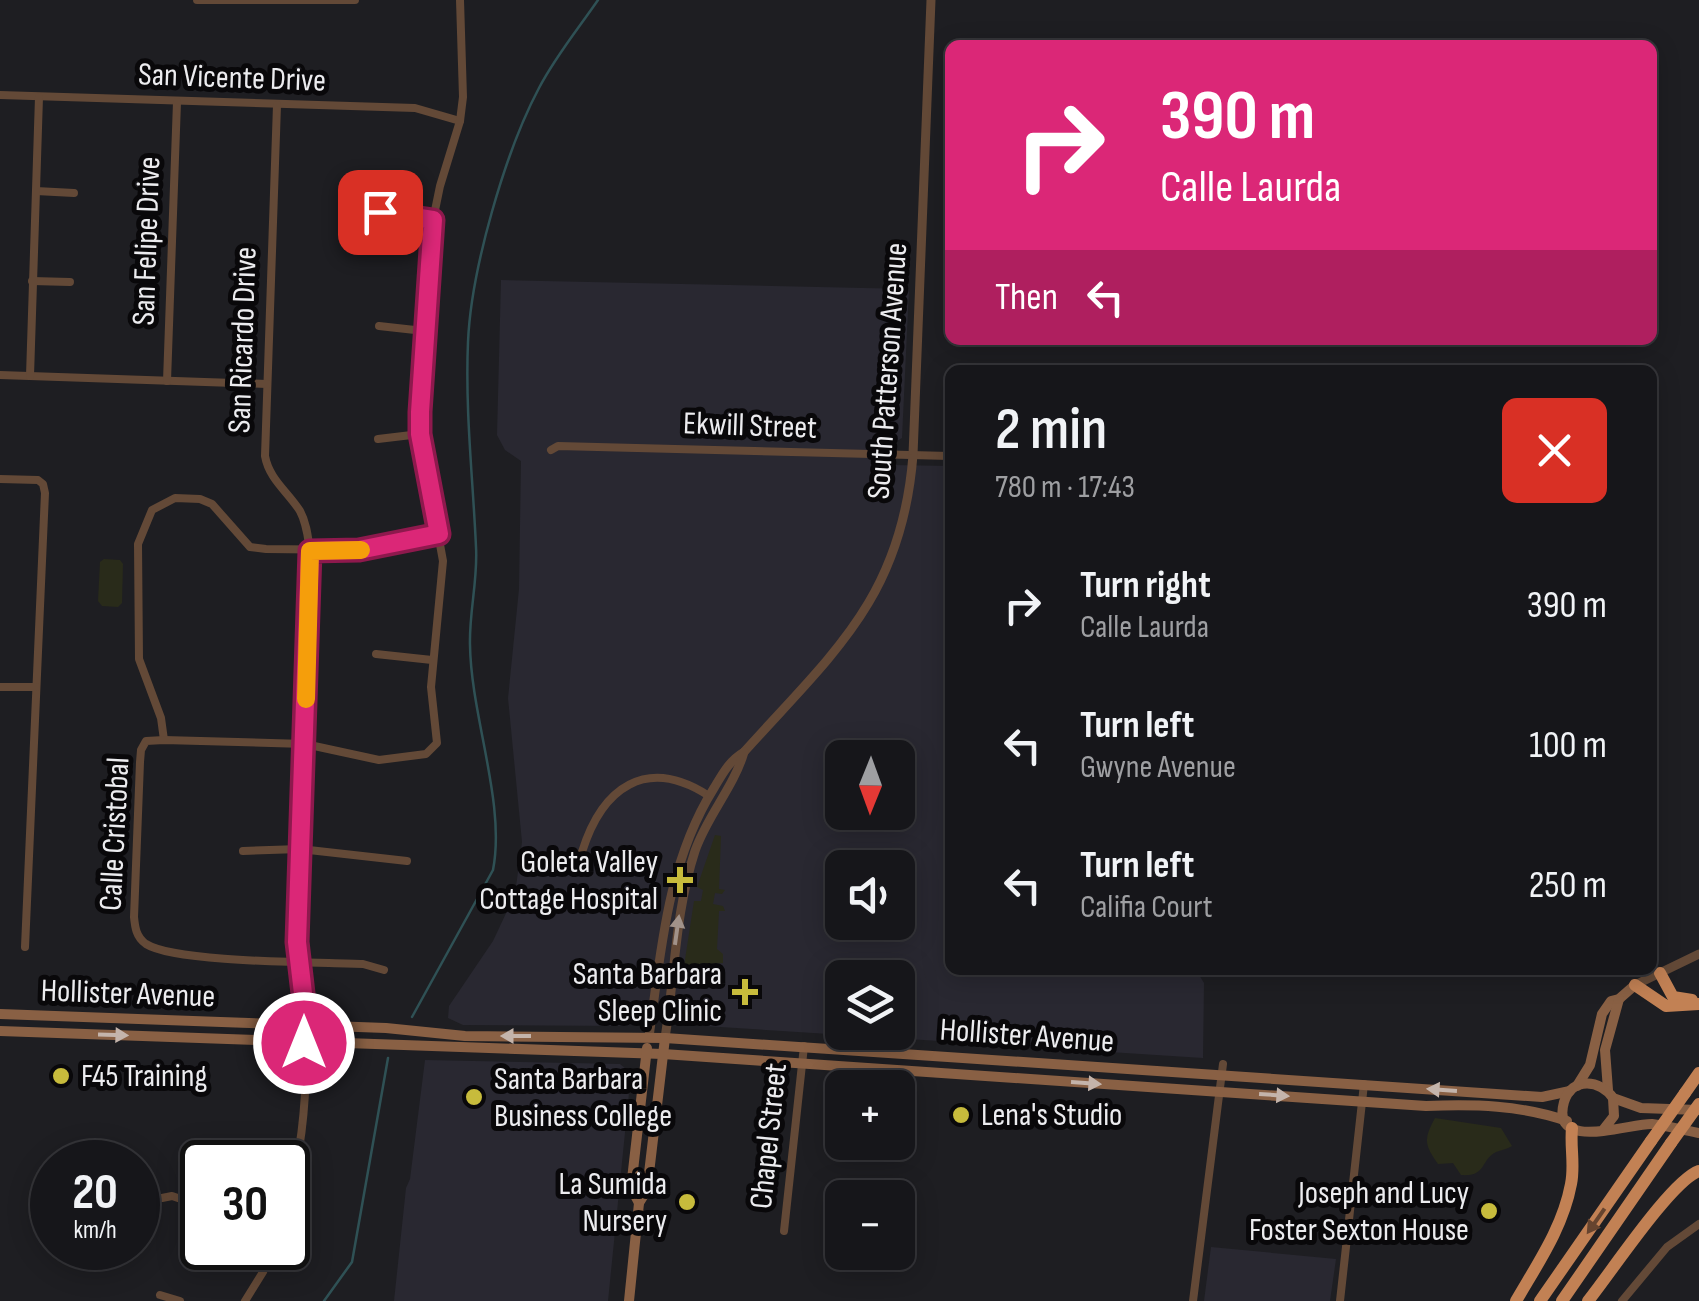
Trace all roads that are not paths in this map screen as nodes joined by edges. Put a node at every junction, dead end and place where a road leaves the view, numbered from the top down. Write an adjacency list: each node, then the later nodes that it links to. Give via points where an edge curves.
1 (196, 0): 2 (street)
2 (230, 0): 3 (street)
3 (355, 0)
4 (460, 0): 10 (street)
5 (931, 0): 26 (street, South Patterson Avenue)
6 (0, 96): 7 (street, San Vicente Drive)
7 (39, 97): 8 (street, San Vicente Drive); 11 (street)
8 (177, 102): 9 (street, San Vicente Drive); 21 (street, San Felipe Drive)
9 (277, 104): 10 (street, San Vicente Drive, via 415,108); 22 (street, San Ricardo Drive)
10 (460, 120): 14 (street)
11 (36, 191): 12 (street); 15 (street)
12 (74, 193)
13 (380, 212): 14 (street)
14 (433, 220): 18 (street)
15 (32, 281): 16 (street); 20 (street)
16 (70, 282)
17 (379, 326): 18 (street)
18 (424, 331): 23 (street)
19 (0, 374): 20 (street)
20 (30, 376): 21 (street)
21 (166, 381): 22 (street)
22 (266, 384): 30 (street, San Ricardo Drive, via 267,468 300,512)
23 (420, 434): 24 (street); 29 (street)
24 (378, 439)
25 (550, 450): 26 (street, Ekwill Street)
26 (913, 456): 27 (street, Ekwill Street); 37 (street, South Patterson Avenue, via 900,533 868,605 835,654)
27 (945, 456)
28 (0, 478): 34 (street, via 38,480 46,493)
29 (439, 534): 30 (street, via 359,550); 32 (street, via 442,587)
30 (310, 551): 35 (street, via 250,546 200,499 175,498 152,510 138,544 139,659); 36 (street, San Ricardo Drive)
31 (376, 654): 32 (street)
32 (432, 660): 36 (street, via 432,751 378,760)
33 (0, 686): 34 (street)
34 (36, 687): 44 (street)
35 (164, 740): 36 (street); 43 (street, Calle Cristobal, via 146,741 141,750 134,916)
36 (305, 744): 39 (street, San Ricardo Drive)
37 (744, 752): 38 (street, South Patterson Avenue); 59 (street, South Patterson Avenue, one-way to 37, via 689,872)
38 (709, 796): 41 (street, via 673,779 632,784 596,814); 58 (street, South Patterson Avenue, via 667,910)
39 (300, 849): 40 (street); 42 (street); 47 (street, San Ricardo Drive)
40 (243, 851)
41 (582, 852)
42 (408, 861)
43 (147, 944): 45 (street); 47 (street, Calle Cristobal, via 216,958)
44 (25, 948)
45 (138, 952)
46 (1699, 954): 49 (street)
47 (300, 961): 48 (street, Calle Cristobal); 56 (street, San Ricardo Drive)
48 (384, 970)
49 (1660, 973): 50 (street); 54 (highway, via 1673,998)
50 (1657, 974)
51 (1656, 975): 52 (street)
52 (1635, 985): 53 (main road); 54 (highway, via 1666,1006)
53 (1619, 999): 68 (main road, via 1602,1014 1590,1065); 70 (main road, via 1605,1050)
54 (1699, 1000)
55 (0, 1014): 56 (main road, Hollister Avenue)
56 (304, 1025): 58 (main road, Hollister Avenue, one-way to 56, via 465,1036); 60 (street, San Ricardo Drive)
57 (0, 1031): 60 (main road, Hollister Avenue, one-way to 60)
58 (649, 1037): 59 (main road, Hollister Avenue); 62 (main road, South Patterson Avenue)
59 (665, 1038): 61 (main road, Hollister Avenue); 63 (main road, South Patterson Avenue)
60 (304, 1043): 62 (main road, Hollister Avenue); 76 (street, San Ricardo Drive)
61 (804, 1046): 64 (street, Chapel Street); 65 (main road, Hollister Avenue)
62 (646, 1053): 63 (main road, Hollister Avenue); 80 (main road, South Patterson Avenue, via 631,1188)
63 (663, 1054): 64 (main road, Hollister Avenue); 80 (main road, South Patterson Avenue, via 647,1190)
64 (803, 1063): 69 (main road, Hollister Avenue, one-way to 69); 82 (street, Chapel Street)
65 (1222, 1070): 67 (main road, Hollister Avenue); 69 (street)
66 (1699, 1072): 91 (highway, one-way to 91, bridge)
67 (1364, 1084): 68 (main road, Hollister Avenue, one-way to 67, via 1542,1097); 71 (street)
68 (1573, 1088): 70 (main road, via 1592,1083); 73 (main road, via 1564,1106)
69 (1218, 1092): 71 (main road, Hollister Avenue, one-way to 71); 88 (street)
70 (1611, 1095): 72 (main road, via 1641,1108); 74 (main road, via 1614,1116)
71 (1362, 1101): 73 (main road, Hollister Avenue, via 1486,1105 1529,1110); 89 (street)
72 (1699, 1107): 92 (highway, bridge)
73 (1569, 1125): 74 (main road, via 1587,1134); 90 (highway, via 1574,1164 1562,1217)
74 (1604, 1130): 75 (main road, via 1649,1124)
75 (1699, 1133)
76 (302, 1140)
77 (1699, 1171): 93 (highway, via 1674,1191)
78 (162, 1198): 79 (street)
79 (180, 1199)
80 (639, 1203): 87 (main road, South Patterson Avenue)
81 (1699, 1224): 94 (street, via 1667,1248)
82 (784, 1231)
83 (264, 1270): 86 (street)
84 (160, 1295): 85 (street)
85 (180, 1301)
86 (246, 1301)
87 (628, 1301)
88 (1193, 1301)
89 (1340, 1301)
90 (1516, 1301)
91 (1540, 1301)
92 (1562, 1301)
93 (1588, 1301)
94 (1622, 1301)

